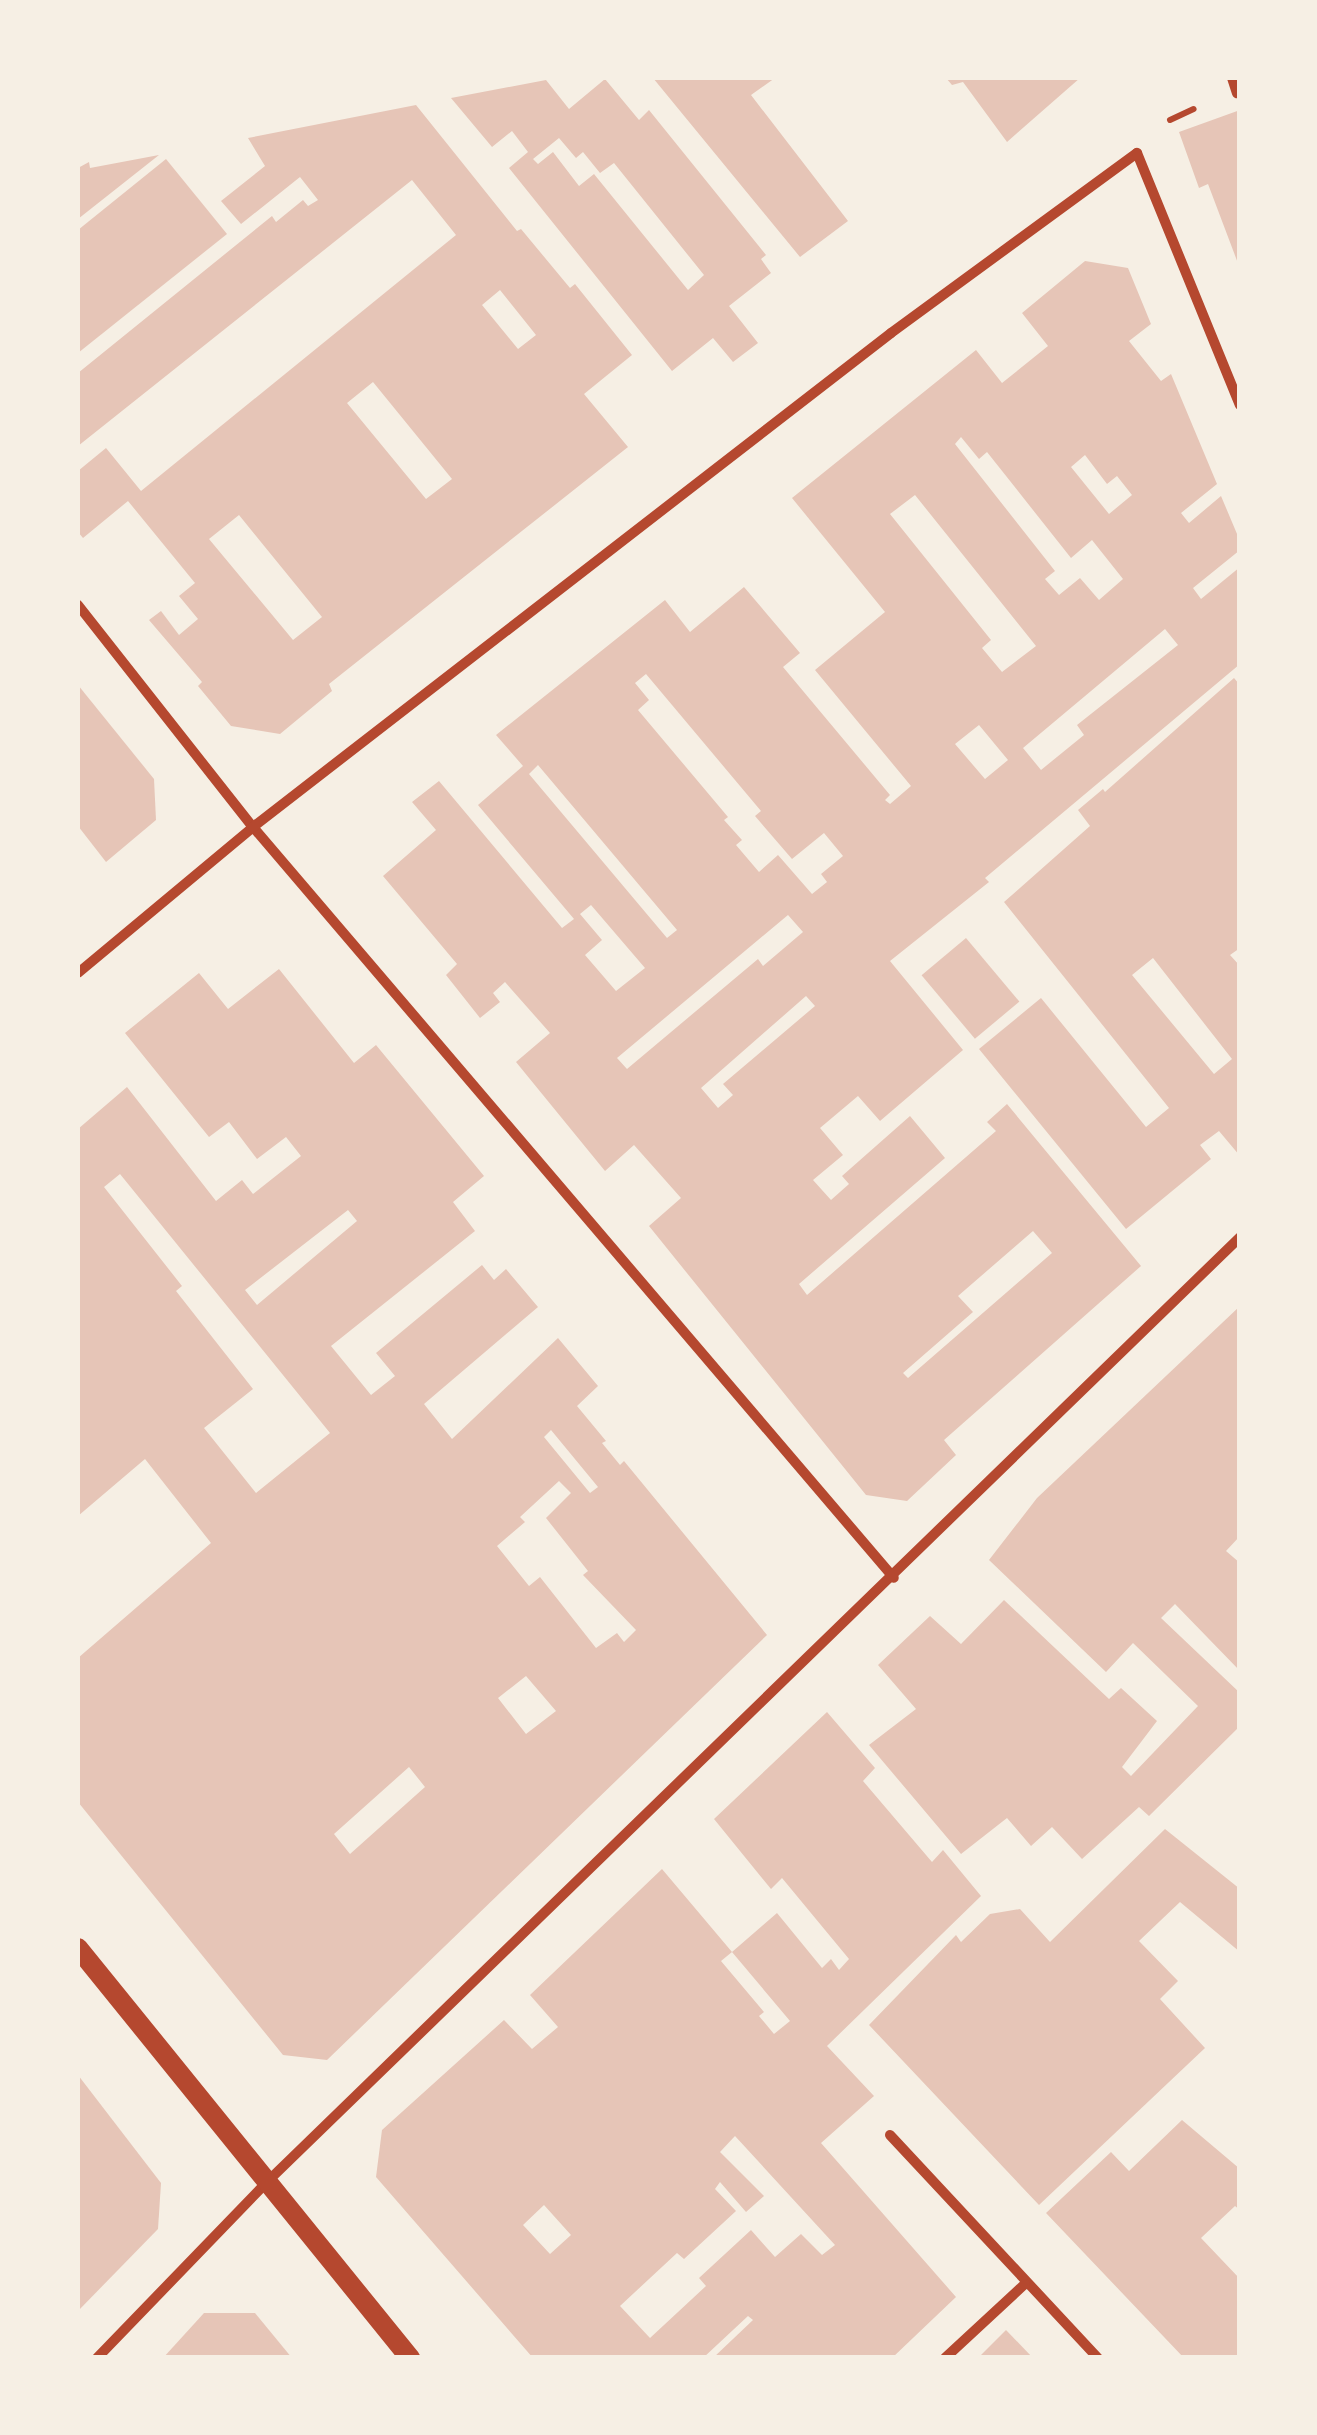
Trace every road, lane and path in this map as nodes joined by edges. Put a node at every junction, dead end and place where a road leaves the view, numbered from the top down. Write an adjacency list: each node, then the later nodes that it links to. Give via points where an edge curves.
1 (1232, 78): 2 (street)
2 (1237, 93): 3 (path, via 1173,117)
3 (1137, 154): 4 (street); 6 (street, via 983,262)
4 (1239, 401)
5 (78, 605): 6 (street)
6 (253, 827): 7 (street); 9 (street)
7 (78, 973)
8 (1240, 1237): 9 (street)
9 (894, 1578): 12 (street)
10 (78, 1948): 12 (main road)
11 (890, 2135): 13 (street)
12 (267, 2182): 14 (street); 15 (main road)
13 (1026, 2284): 16 (street); 17 (street)
14 (98, 2358)
15 (410, 2358)
16 (945, 2358)
17 (1098, 2358)

